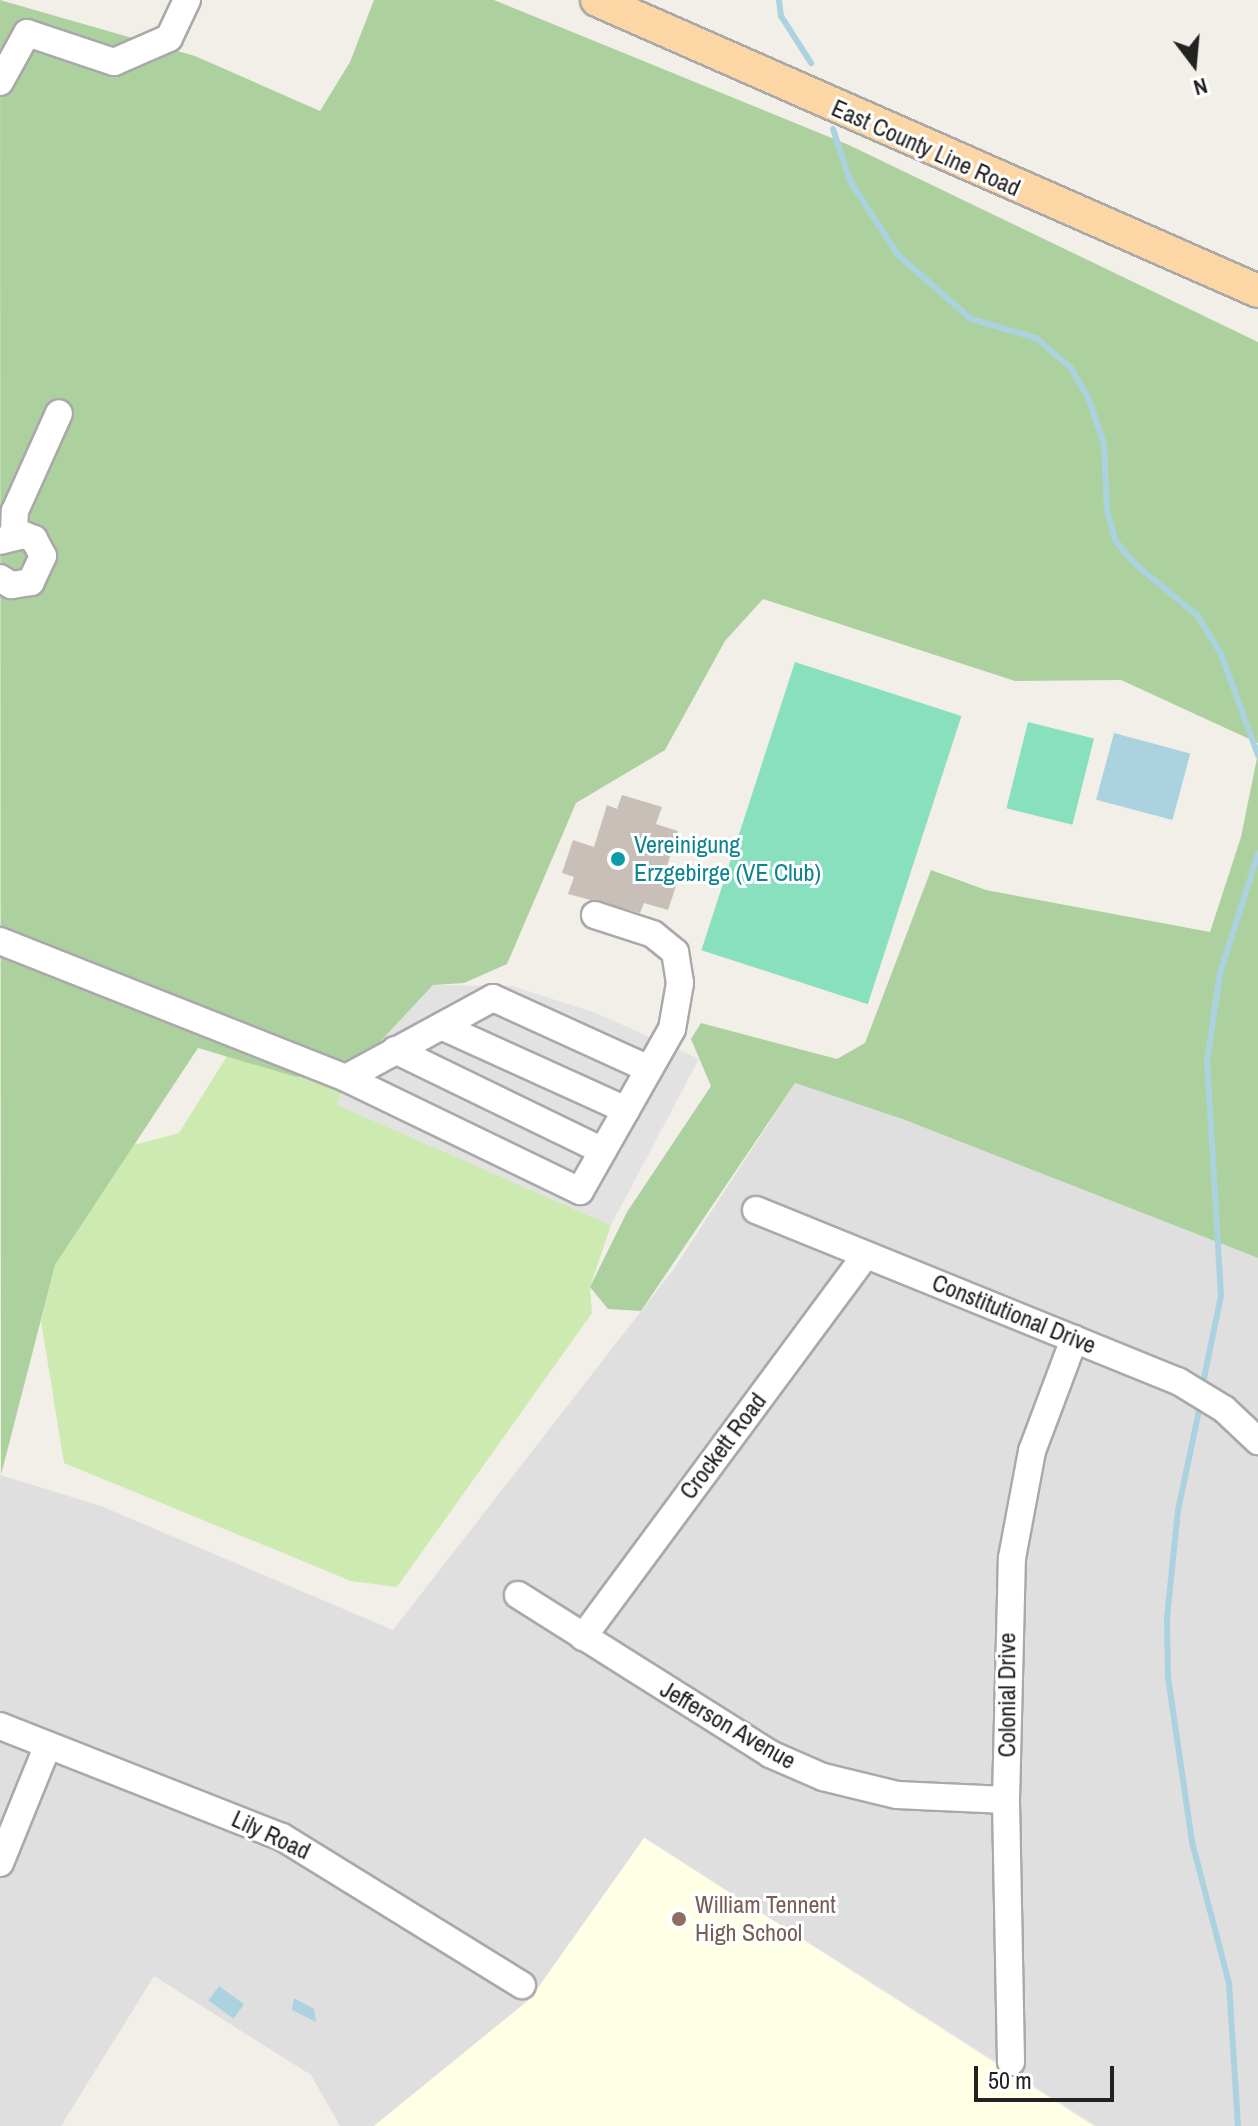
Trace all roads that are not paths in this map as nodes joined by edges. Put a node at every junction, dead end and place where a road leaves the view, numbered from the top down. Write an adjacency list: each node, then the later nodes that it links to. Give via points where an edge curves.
1 (187, 0): 3 (street, via 169,38 114,62 27,33)
2 (597, 0): 4 (main road, East County Line Road)
3 (0, 82)
4 (1258, 291)
5 (59, 413): 6 (street)
6 (7, 538): 7 (street, via 34,539 43,566 21,585)
7 (0, 578)
8 (595, 915): 12 (street, via 653,934 675,952 680,983 672,1029)
9 (0, 941): 13 (street)
10 (443, 1027): 11 (street); 12 (street, via 493,998); 14 (street)
11 (395, 1050): 13 (street); 15 (street)
12 (649, 1069): 14 (street)
13 (346, 1078): 15 (street, via 580,1191)
14 (626, 1110): 15 (street)
15 (603, 1151)
16 (756, 1210): 17 (street, Constitutional Drive)
17 (866, 1255): 18 (street, Constitutional Drive); 21 (street, Crockett Road)
18 (1074, 1339): 19 (street, Constitutional Drive, via 1197,1391); 24 (street, Colonial Drive, via 1032,1451 1012,1558)
19 (1256, 1433)
20 (518, 1595): 21 (street, Jefferson Avenue)
21 (583, 1637): 24 (street, Jefferson Avenue, via 770,1754 823,1777 919,1797)
22 (0, 1726): 23 (street, Lily Road)
23 (48, 1745): 25 (street); 26 (street, Lily Road, via 282,1837)
24 (1006, 1800): 27 (street, Colonial Drive)
25 (0, 1863)
26 (522, 1985)
27 (1011, 2062)

